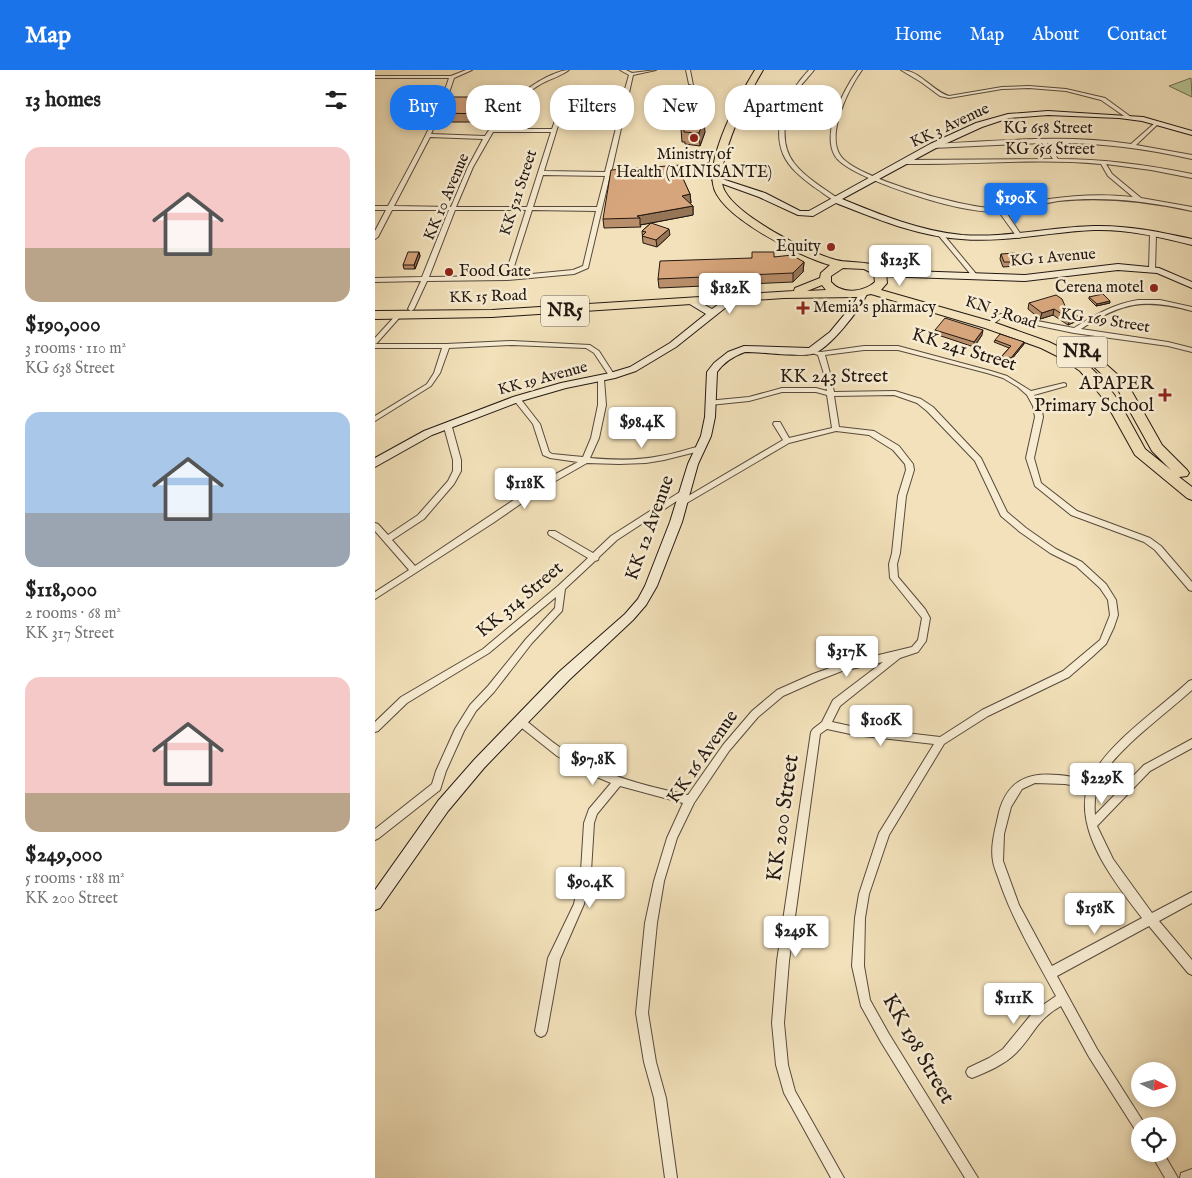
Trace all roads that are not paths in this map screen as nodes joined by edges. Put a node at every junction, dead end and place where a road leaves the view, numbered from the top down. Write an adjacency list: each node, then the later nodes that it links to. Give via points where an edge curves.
1 (470, 70): 12 (street)
2 (567, 70): 15 (street, KK 10 Avenue)
3 (622, 70): 11 (street)
4 (654, 70): 11 (street)
5 (688, 70): 14 (street)
6 (752, 70): 38 (highway, via 736,97 711,158)
7 (759, 70): 38 (highway, via 727,138)
8 (812, 70): 40 (street, via 789,98 783,124 783,148 805,176)
9 (860, 70): 37 (street, via 839,107 835,128 836,150 840,160 847,165)
10 (903, 70): 17 (street, via 949,97 1001,88 1051,88 1095,96)
11 (631, 74): 16 (street)
12 (452, 76): 13 (street); 25 (street)
13 (375, 77)
14 (691, 84)
15 (535, 85)
16 (629, 85)
17 (1117, 107): 18 (street); 19 (street)
18 (1119, 116): 19 (street, KK 3 Avenue); 29 (street, KK 3 Avenue, via 1048,113 1008,116)
19 (1129, 117): 20 (street, KK 3 Avenue)
20 (1156, 123): 24 (street, KK 3 Avenue); 28 (street)
21 (491, 130): 23 (street); 26 (street, KK 10 Avenue)
22 (619, 130): 35 (street)
23 (553, 131): 34 (street, KK 521 Street)
24 (1192, 133)
25 (428, 135): 26 (street); 42 (street)
26 (486, 138): 43 (street, KK 10 Avenue)
27 (1043, 140): 28 (street, KG 658 Street); 29 (street, KG 658 Street); 31 (street)
28 (1133, 145): 30 (street, KG 658 Street)
29 (933, 146): 32 (street, KK 3 Avenue)
30 (1192, 157)
31 (1057, 161): 32 (street, KG 656 Street); 33 (street, KG 656 Street)
32 (906, 162): 37 (street, KK 3 Avenue)
33 (1102, 162): 36 (street, KG 656 Street); 39 (street, via 1110,175)
34 (541, 173): 35 (street); 44 (street, KK 521 Street)
35 (609, 174): 45 (street)
36 (1192, 176)
37 (876, 178): 40 (street, KK 3 Avenue); 47 (street, via 955,205)
38 (714, 185): 40 (street, KK 3 Avenue, via 736,186 805,214 815,213); 53 (highway, via 728,212 736,219)
39 (1139, 199): 46 (street); 47 (street, via 1071,198)
40 (837, 200): 49 (street, via 909,228)
41 (375, 208): 42 (street)
42 (390, 208): 43 (street); 51 (street)
43 (453, 208): 44 (street); 61 (street, KK 10 Avenue)
44 (528, 209): 45 (street); 60 (street, KK 521 Street)
45 (600, 209): 60 (street, via 586,267 574,272)
46 (1192, 209)
47 (1001, 210): 50 (street)
48 (1153, 234): 50 (street, via 1094,228); 52 (street); 55 (street)
49 (941, 235): 50 (street); 58 (street)
50 (1019, 236)
51 (375, 237)
52 (1192, 242)
53 (801, 252): 54 (highway); 56 (highway, via 864,259); 59 (highway)
54 (842, 264): 59 (highway); 63 (highway, NR4, via 870,266)
55 (1152, 270): 58 (street, KG 1 Avenue, via 1118,267 1025,278); 64 (street, KG 1 Avenue)
56 (895, 273): 57 (street, KG 1 Avenue); 63 (street, KG 1 Avenue)
57 (915, 274): 58 (street, KG 1 Avenue); 63 (street, KG 1 Avenue)
58 (975, 276)
59 (824, 277): 65 (highway, via 827,285); 70 (highway, KK 15 Road / NR5, via 803,290 779,292 522,307)
60 (507, 278): 61 (street)
61 (427, 279): 62 (street); 70 (street, KK 10 Avenue)
62 (375, 280)
63 (876, 284): 65 (highway, NR4); 67 (highway, NR4); 80 (street)
64 (1192, 284)
65 (842, 293): 66 (highway, KK 15 Road / NR5)
66 (732, 298): 68 (highway, KK 15 Road / NR5); 72 (street, KK 19 Avenue)
67 (916, 300): 75 (highway, KN 3 Road / NR4)
68 (691, 301): 72 (street); 74 (highway, KK 15 Road / NR5, via 523,313)
69 (375, 309): 70 (highway, KK 15 Road / NR5)
70 (411, 309)
71 (1192, 309): 76 (street, via 1171,304 1136,303 1108,310)
72 (712, 314): 81 (street, KK 19 Avenue, via 652,359)
73 (375, 315): 74 (highway, KK 15 Road / NR5)
74 (398, 316): 77 (street)
75 (992, 322): 76 (street, KG 169 Street, via 1001,316); 96 (highway, KN 3 Road / NR4, via 1056,339 1086,354 1122,386 1157,448); 97 (highway, KN 3 Road / NR4, via 1045,345 1084,368 1111,400 1140,452)
76 (1073, 331): 79 (street, KG 169 Street)
77 (375, 344): 78 (street)
78 (446, 346): 81 (street, via 512,343 588,346 597,352); 88 (street, via 429,385)
79 (1192, 350)
80 (816, 352): 84 (street, via 829,377); 85 (street, KK 241 Street, via 898,348 1005,377); 87 (street, KK 12 Avenue, via 753,348 731,354 712,372)
81 (612, 376): 82 (street, KK 19 Avenue)
82 (601, 379): 86 (street, KK 19 Avenue, via 565,385); 94 (street, via 602,405 595,438)
83 (1063, 385): 85 (street)
84 (830, 394): 87 (street, KK 243 Street, via 816,390 782,390 749,399); 91 (street); 112 (street, KK 243 Street, via 895,393 919,401 930,409 977,460 1004,514 1053,551 1079,564 1113,600 1114,615 1103,642 1066,674 985,713)
85 (1030, 394): 105 (street, KK 241 Street, via 1039,417 1030,458 1038,484 1074,512 1147,540 1158,548)
86 (517, 399): 90 (street, KK 19 Avenue); 94 (street, via 537,424 546,453)
87 (709, 402): 93 (street, KK 12 Avenue, via 710,417)
88 (375, 419)
89 (777, 424): 92 (street)
90 (448, 427): 95 (street, KK 19 Avenue, via 428,433); 101 (street, via 457,471 421,518)
91 (836, 429): 92 (street, KK 16 Avenue); 107 (street, KK 16 Avenue, via 871,433 897,448 909,464 893,564 894,578 926,618 921,641 915,650)
92 (787, 440): 98 (street, KK 16 Avenue)
93 (701, 448): 94 (street, via 660,459); 98 (street, KK 12 Avenue)
94 (585, 461): 103 (street, via 542,485)
95 (375, 462)
96 (1192, 481)
97 (1192, 495)
98 (682, 498): 102 (street, KK 314 Street, via 614,538); 109 (street, KK 12 Avenue, via 651,586 642,602)
99 (375, 526): 101 (street)
100 (552, 533): 102 (street)
101 (388, 539): 103 (street)
102 (595, 558): 104 (street, KK 314 Street)
103 (414, 570): 106 (street)
104 (561, 588): 111 (street, KK 314 Street, via 486,651 404,700); 116 (street, via 559,609 473,708 460,729)
105 (1192, 588)
106 (375, 596)
107 (897, 655): 110 (street, KK 200 Street, via 836,703); 117 (street, KK 16 Avenue, via 841,668 780,693 755,714 726,748)
108 (1192, 684): 115 (street, via 1111,759)
109 (521, 722): 114 (street, via 560,753); 118 (street, KK 12 Avenue)
110 (826, 725): 112 (street); 133 (street, KK 200 Street, via 816,732 810,768 783,960 778,1023 782,1065 790,1093)
111 (375, 728)
112 (941, 741): 134 (street, KK 198 Street, via 884,833 864,894 858,966 865,1002)
113 (1192, 742): 119 (street, via 1147,768)
114 (618, 782): 117 (street, via 645,792); 127 (street, via 593,812 589,823 581,896 554,958)
115 (1092, 785): 119 (street, via 1089,807); 125 (street, via 1035,779 1019,786 1006,806 999,834 998,861 1014,906)
116 (436, 787): 118 (street); 120 (street)
117 (690, 800): 132 (street, KK 16 Avenue, via 672,838 659,881 651,923 643,1013 650,1062 661,1098)
118 (443, 806): 122 (street, KK 12 Avenue)
119 (1092, 825): 123 (street, via 1103,852)
120 (375, 835)
121 (1192, 897): 123 (street)
122 (375, 903)
123 (1151, 920): 124 (street); 125 (street)
124 (1192, 970)
125 (1051, 973): 126 (street)
126 (1064, 998): 128 (street, via 1045,1008 1004,1056); 129 (street, via 1093,1053)
127 (541, 1030)
128 (972, 1072)
129 (1134, 1117)
130 (1162, 1162): 135 (street)
131 (1192, 1175): 136 (street)
132 (671, 1178)
133 (838, 1178)
134 (972, 1178)
135 (1172, 1178)
136 (1186, 1178)

